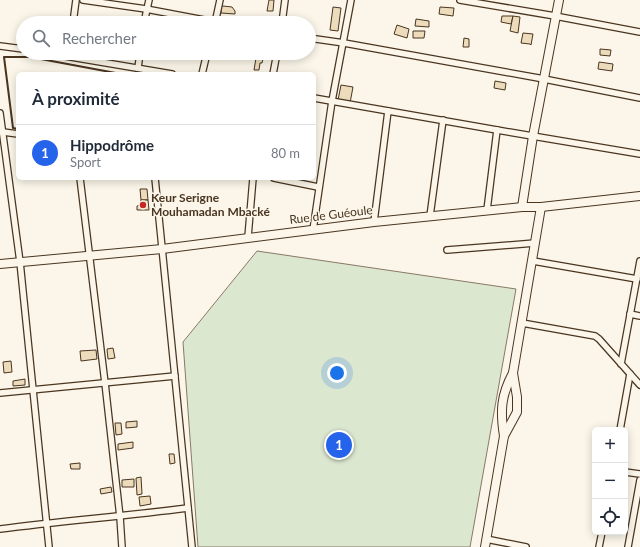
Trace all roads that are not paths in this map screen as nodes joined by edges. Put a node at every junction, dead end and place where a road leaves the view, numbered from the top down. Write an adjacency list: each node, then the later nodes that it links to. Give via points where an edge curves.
1 (76, 0): 10 (street)
2 (83, 0): 9 (street)
3 (149, 0): 9 (street)
4 (220, 0): 13 (street)
5 (286, 0): 14 (street)
6 (351, 0): 18 (street)
7 (460, 0): 15 (street)
8 (558, 0): 15 (main road)
9 (146, 9): 11 (street); 12 (street)
10 (74, 16)
11 (145, 16)
12 (182, 16)
13 (218, 16)
14 (283, 16)
15 (555, 16): 16 (street); 29 (main road)
16 (640, 32)
17 (316, 39): 18 (street)
18 (344, 43): 29 (street); 32 (street)
19 (0, 46): 20 (street)
20 (16, 48)
21 (95, 60): 25 (street)
22 (139, 60): 25 (street)
23 (205, 60): 27 (street)
24 (276, 60): 28 (street)
25 (138, 68): 26 (street)
26 (150, 72)
27 (202, 72)
28 (273, 72)
29 (544, 78): 31 (street); 39 (main road)
30 (316, 98): 32 (street)
31 (640, 98)
32 (332, 101): 33 (street); 45 (street)
33 (388, 110): 35 (street); 51 (street)
34 (0, 113): 36 (street)
35 (443, 120): 37 (street); 50 (street)
36 (2, 128): 38 (street); 60 (street)
37 (497, 130): 39 (street); 49 (street)
38 (16, 133)
39 (533, 136): 40 (street); 47 (main road)
40 (640, 154)
41 (80, 180): 57 (street)
42 (155, 180): 55 (street)
43 (253, 180): 53 (street)
44 (284, 180): 45 (street)
45 (318, 187): 52 (street)
46 (640, 196): 48 (main road, Rue de Guéoule)
47 (522, 207): 48 (main road, Rue de Guéoule); 49 (main road, Rue de Guéoule)
48 (541, 207): 54 (main road)
49 (487, 210): 50 (main road, Rue de Guéoule)
50 (430, 216): 51 (main road, Rue de Guéoule)
51 (374, 222): 52 (main road, Rue de Guéoule)
52 (313, 230): 53 (main road, Rue de Guéoule)
53 (248, 237): 55 (main road, Rue de Guéoule)
54 (535, 243): 56 (street); 58 (main road)
55 (162, 249): 57 (main road, Rue de Guéoule); 69 (street)
56 (447, 250)
57 (90, 255): 60 (main road, Rue de Guéoule); 70 (street)
58 (533, 261): 62 (street); 65 (main road)
59 (640, 261): 62 (street)
60 (20, 262): 61 (main road, Rue de Guéoule); 72 (street)
61 (0, 264)
62 (637, 279): 63 (street)
63 (630, 314): 64 (street); 66 (street)
64 (640, 316)
65 (522, 323): 66 (street, via 595,336); 67 (main road)
66 (621, 364): 68 (street)
67 (513, 373): 75 (main road, via 502,401); 75 (main road, via 517,412)
68 (630, 374): 71 (street); 74 (street)
69 (175, 376): 70 (street); 79 (street)
70 (105, 383): 72 (street); 80 (street)
71 (640, 385)
72 (34, 390): 73 (street); 81 (street)
73 (0, 393)
74 (621, 427)
75 (504, 436): 84 (main road)
76 (628, 472): 77 (street)
77 (640, 474)
78 (640, 480): 90 (street)
79 (188, 508): 80 (street); 87 (street)
80 (120, 517): 81 (street); 86 (street)
81 (47, 523): 82 (street); 85 (street)
82 (0, 529)
83 (601, 535): 89 (street)
84 (485, 543): 88 (street)
85 (49, 547)
86 (122, 547)
87 (192, 547)
88 (526, 547)
89 (599, 547)
90 (628, 547)

